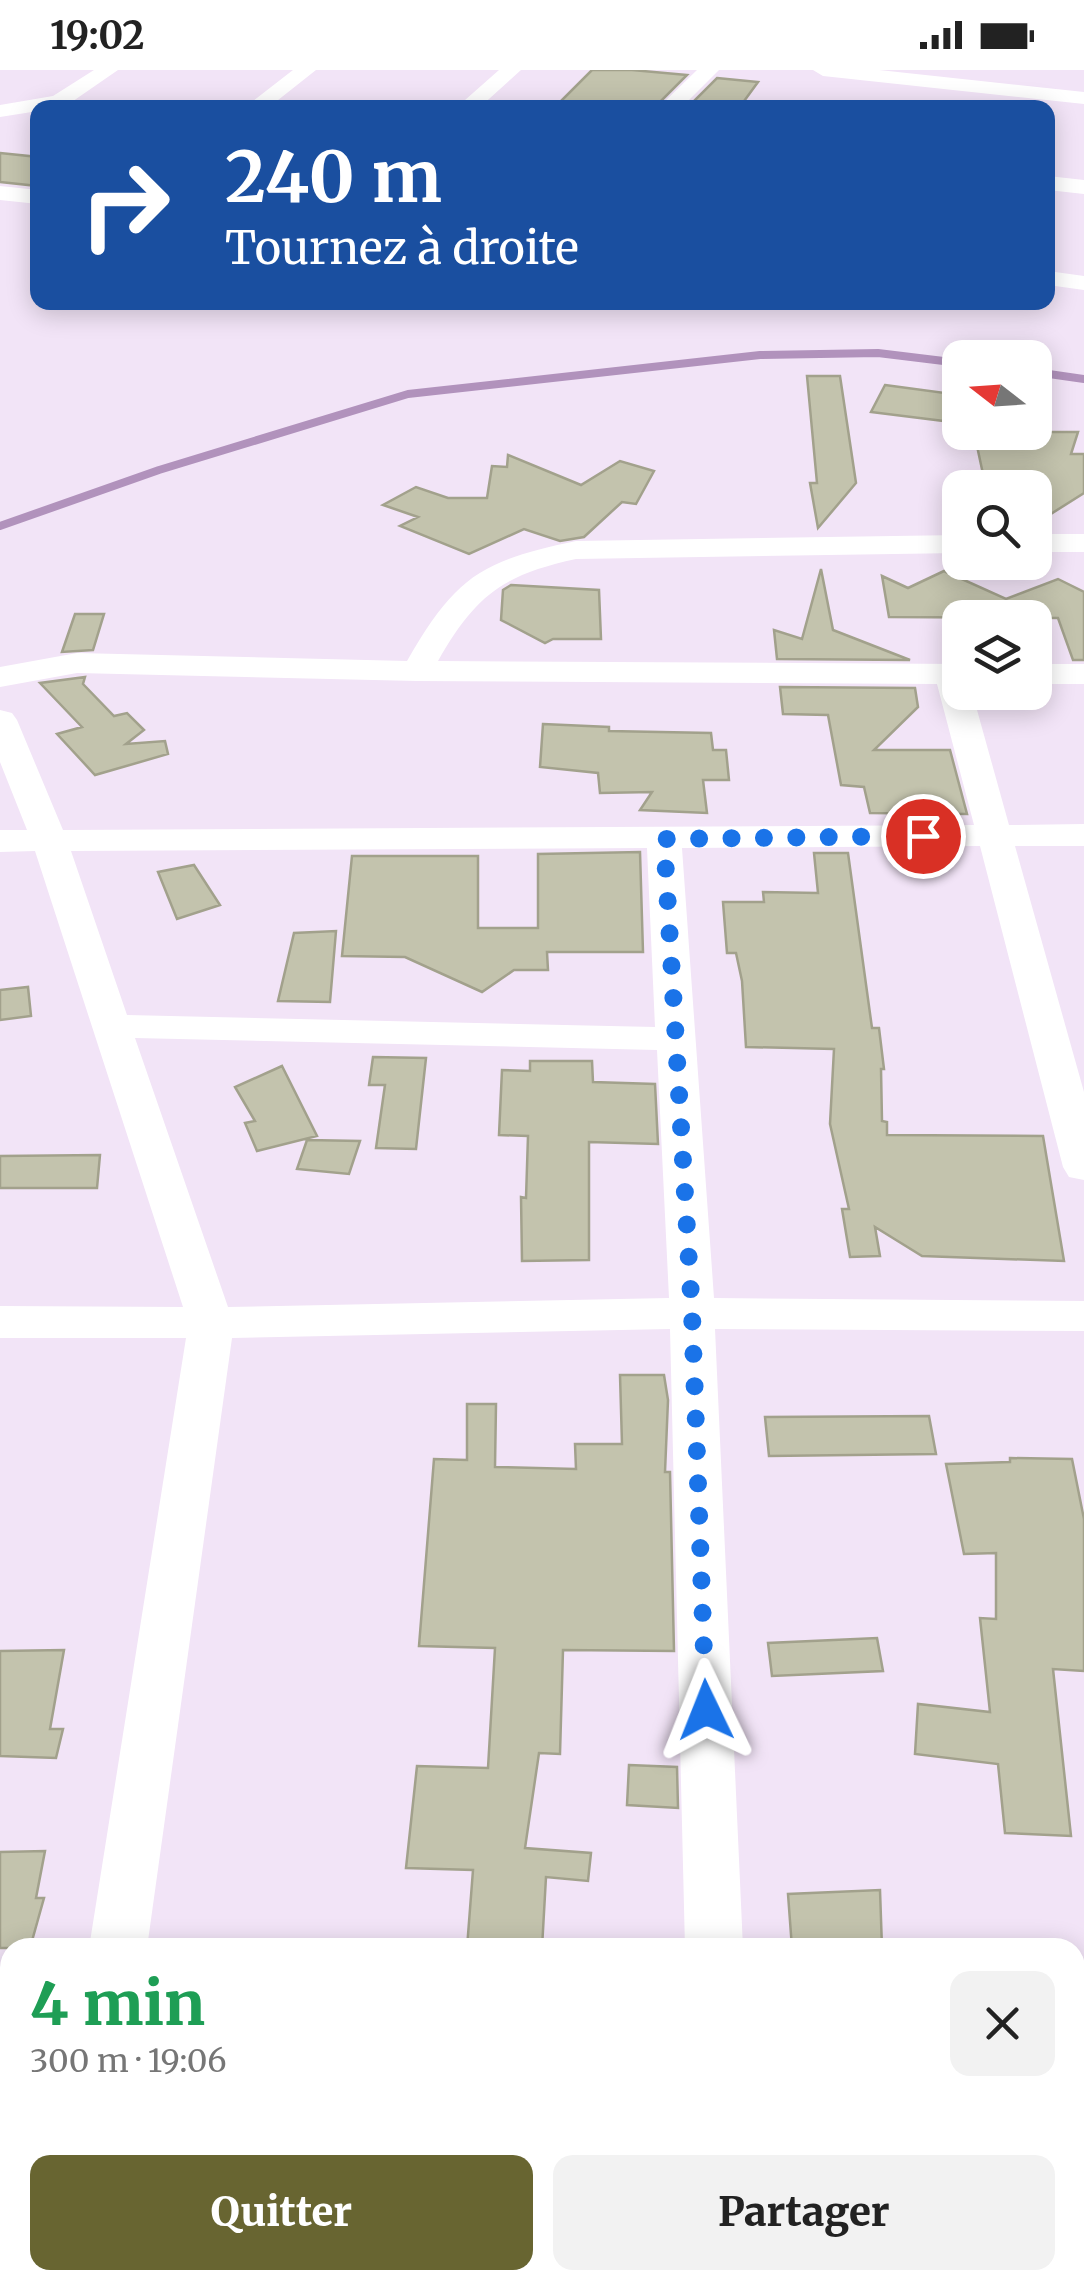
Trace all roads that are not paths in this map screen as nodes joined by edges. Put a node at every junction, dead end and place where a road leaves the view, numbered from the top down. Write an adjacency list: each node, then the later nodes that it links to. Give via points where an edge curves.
1 (108, 70): 7 (street)
2 (306, 70): 8 (street)
3 (511, 70): 9 (street)
4 (709, 70): 10 (street)
5 (823, 70): 6 (street)
6 (1084, 98)
7 (60, 100)
8 (265, 100)
9 (475, 100)
10 (677, 100)
11 (30, 112): 12 (street)
12 (6, 120)
13 (1055, 185): 14 (street)
14 (1084, 187)
15 (0, 193): 16 (street)
16 (30, 196)
17 (1055, 279): 18 (street)
18 (1084, 282)
19 (1084, 543): 21 (street)
20 (942, 544): 22 (street, via 576,550 532,558 493,572 467,594)
21 (1052, 544)
22 (417, 671): 23 (street); 26 (street, via 77,663)
23 (942, 674)
24 (1052, 674): 25 (street)
25 (1084, 674)
26 (0, 678)
27 (965, 710): 29 (street)
28 (0, 720): 32 (street)
29 (998, 835): 30 (street); 31 (street); 36 (street)
30 (1084, 835)
31 (664, 839): 32 (street); 35 (street)
32 (49, 840): 33 (street); 34 (street)
33 (0, 841)
34 (112, 1026): 35 (street); 40 (street)
35 (676, 1040): 37 (street)
36 (1084, 1167)
37 (692, 1313): 38 (street); 40 (street); 42 (street)
38 (1084, 1316)
39 (0, 1322): 40 (street)
40 (211, 1323): 41 (street)
41 (119, 1938)
42 (714, 1938)

